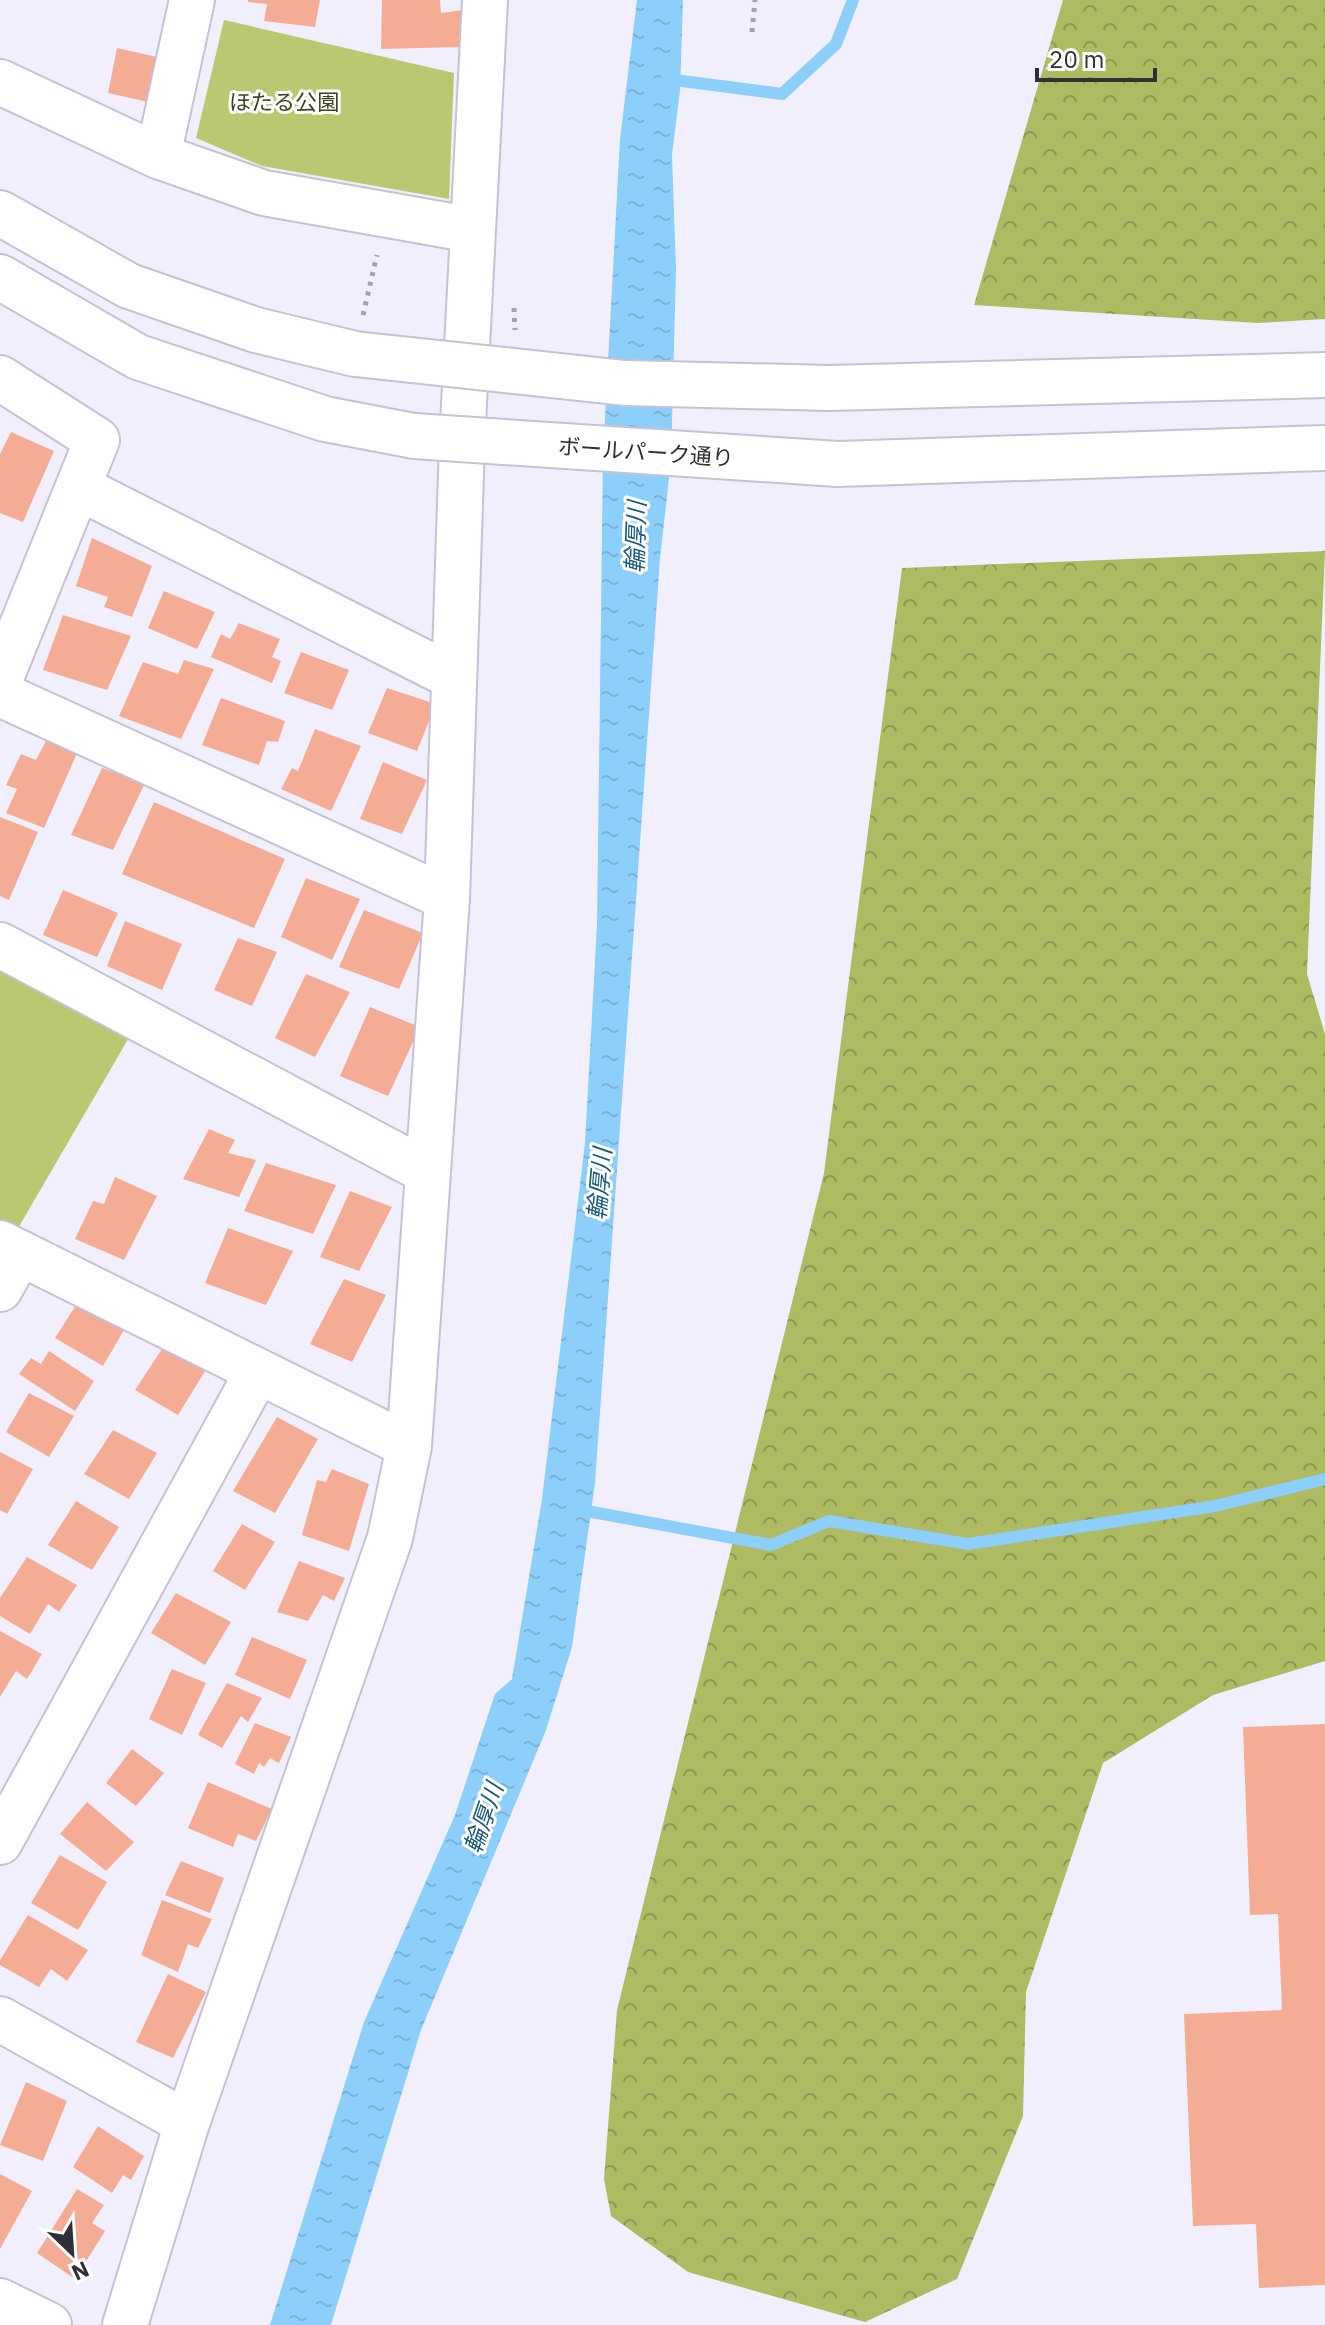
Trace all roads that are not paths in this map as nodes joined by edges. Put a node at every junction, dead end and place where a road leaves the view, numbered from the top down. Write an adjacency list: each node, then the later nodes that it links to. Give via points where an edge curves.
1 (192, 0): 4 (street)
2 (485, 0): 6 (street)
3 (0, 82): 4 (street)
4 (158, 156): 6 (street, via 264,193)
5 (0, 213): 8 (street, bridge, via 129,286 256,330 355,354 625,383 830,388)
6 (473, 230): 12 (street)
7 (0, 277): 10 (street, ボールパーク通り, bridge, via 138,357 325,419 414,436 838,464)
8 (1325, 375)
9 (0, 378): 11 (street, via 97,440)
10 (1325, 448)
11 (78, 487): 12 (street); 13 (street)
12 (453, 677): 15 (street)
13 (0, 680)
14 (0, 694): 15 (street)
15 (447, 898): 17 (street)
16 (0, 945): 17 (street)
17 (426, 1171): 20 (street)
18 (7, 1262): 19 (street)
19 (258, 1371): 20 (street); 21 (street)
20 (409, 1446): 23 (street, via 390,1538)
21 (0, 1842)
22 (0, 2019): 23 (street)
23 (187, 2123): 26 (street)
24 (0, 2301): 25 (street)
25 (49, 2325)
26 (125, 2325)

